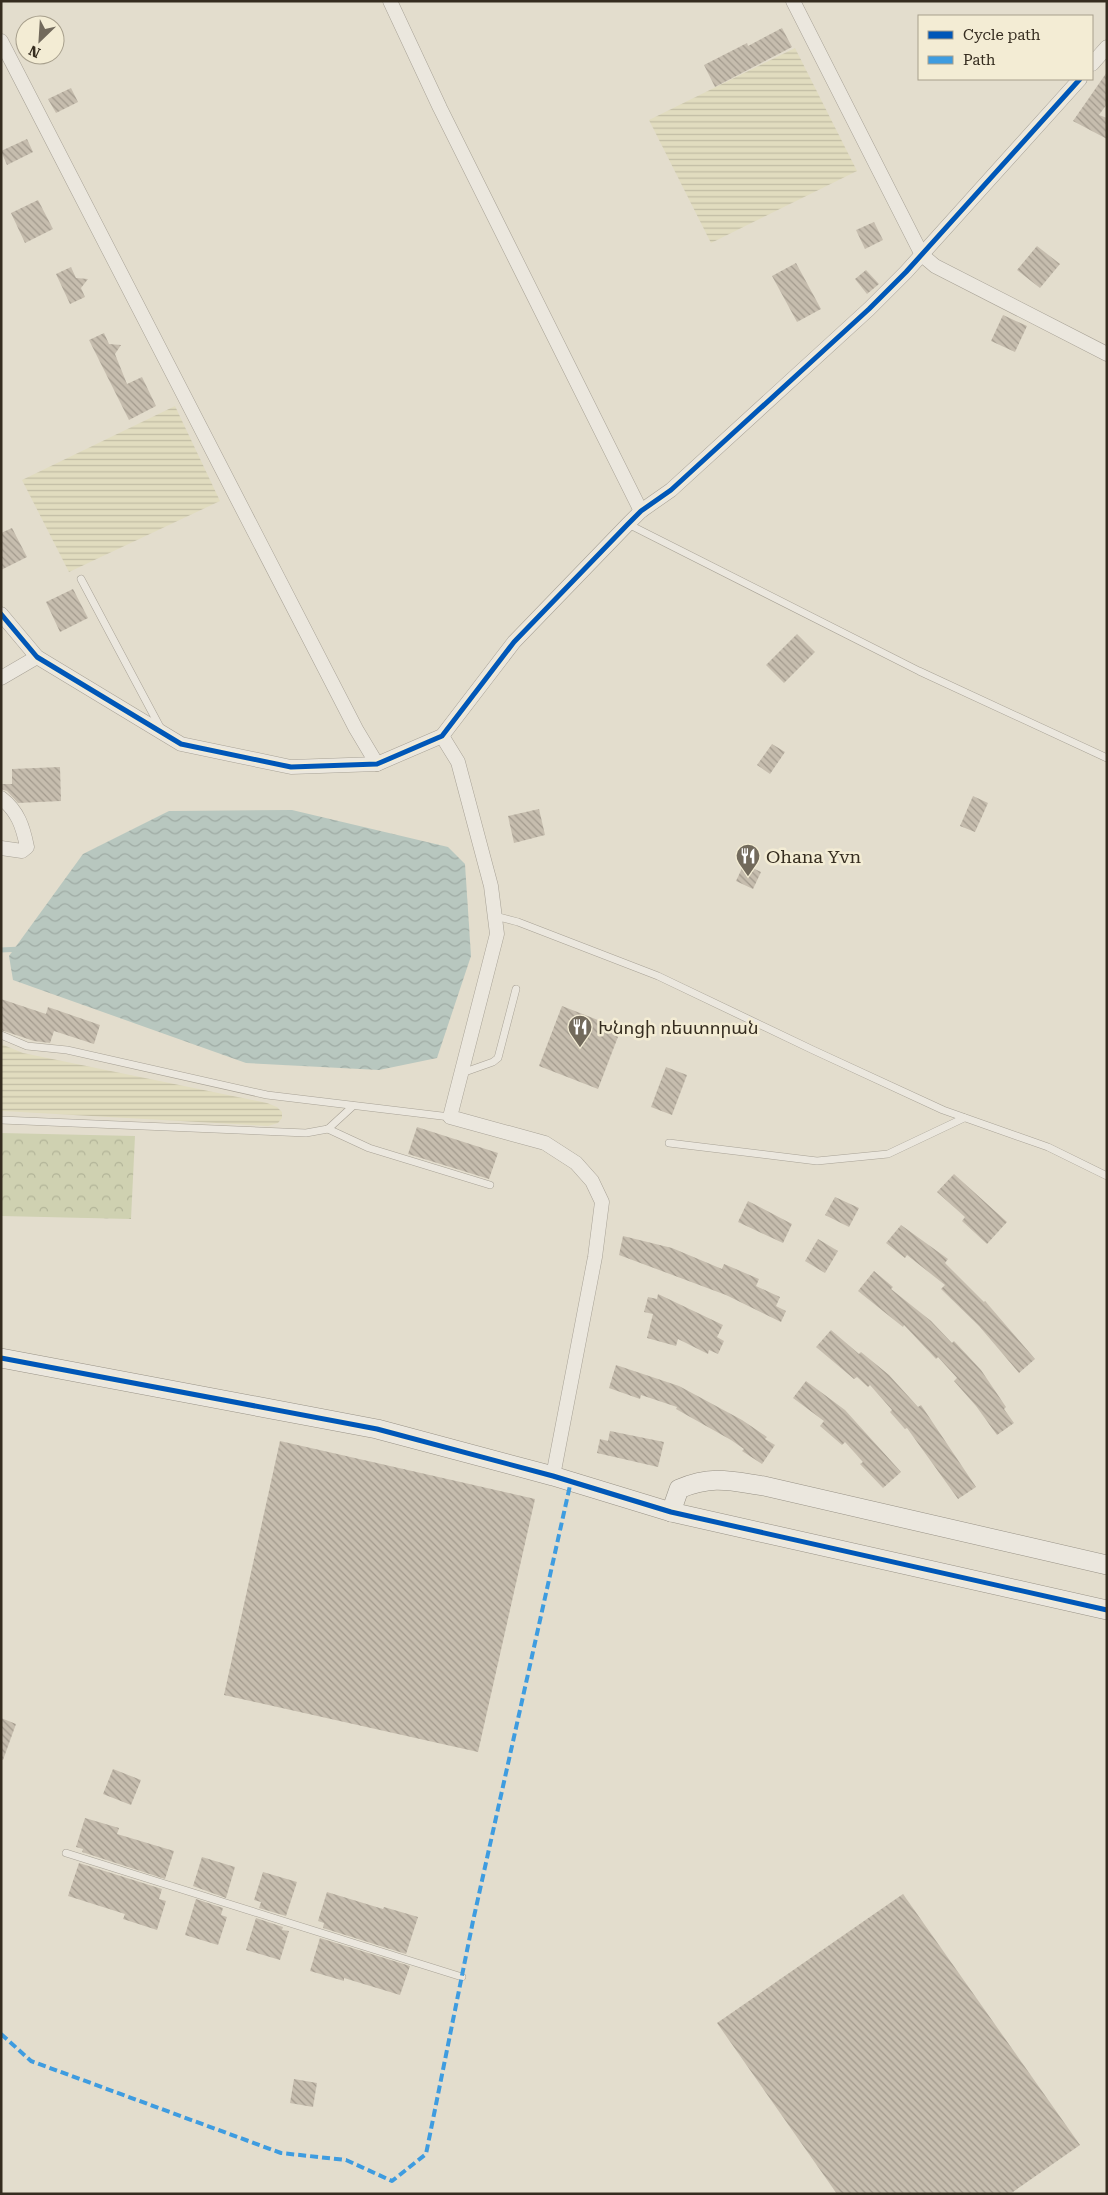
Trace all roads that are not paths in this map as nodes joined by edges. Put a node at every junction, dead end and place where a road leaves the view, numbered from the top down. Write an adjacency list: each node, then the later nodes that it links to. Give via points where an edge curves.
1 (390, 1): 9 (street)
2 (794, 1): 7 (street)
3 (1, 41): 18 (street)
4 (1107, 46): 5 (street)
5 (1093, 63)
6 (1079, 80): 7 (street)
7 (922, 255): 8 (street, via 935,266); 9 (street, via 869,309 671,490)
8 (1107, 354)
9 (641, 511): 10 (street)
10 (628, 524): 16 (street, via 514,642); 17 (lane, via 919,671)
11 (81, 579): 15 (lane)
12 (1, 614): 13 (street)
13 (37, 657): 14 (street); 15 (street)
14 (1, 678)
15 (163, 733): 18 (street, via 181,744 291,767)
16 (442, 736): 18 (street); 21 (street, via 458,762 491,886)
17 (1107, 758)
18 (377, 764)
19 (1, 798): 20 (street, via 12,807 23,826 27,847 22,851)
20 (1, 848)
21 (495, 916): 24 (street, via 497,934); 27 (lane, via 658,976)
22 (516, 989): 24 (lane, via 498,1058)
23 (1, 1035): 25 (lane, via 27,1046 67,1050 267,1095)
24 (462, 1073): 26 (street)
25 (353, 1106): 26 (lane); 29 (lane)
26 (450, 1117): 34 (street, via 546,1144 576,1163 592,1181 602,1202 595,1257)
27 (964, 1118): 30 (lane, via 888,1154 817,1161); 31 (lane, via 1048,1147)
28 (1, 1120): 29 (lane, via 306,1133)
29 (328, 1129): 32 (lane, via 369,1148)
30 (669, 1143)
31 (1107, 1176)
32 (490, 1186)
33 (1, 1358): 34 (street, via 377,1429)
34 (553, 1476): 35 (street)
35 (671, 1512): 36 (street, via 679,1489 715,1479 764,1486); 37 (street)
36 (1107, 1565)
37 (1107, 1610)
38 (66, 1853): 39 (lane)
39 (462, 1976)

